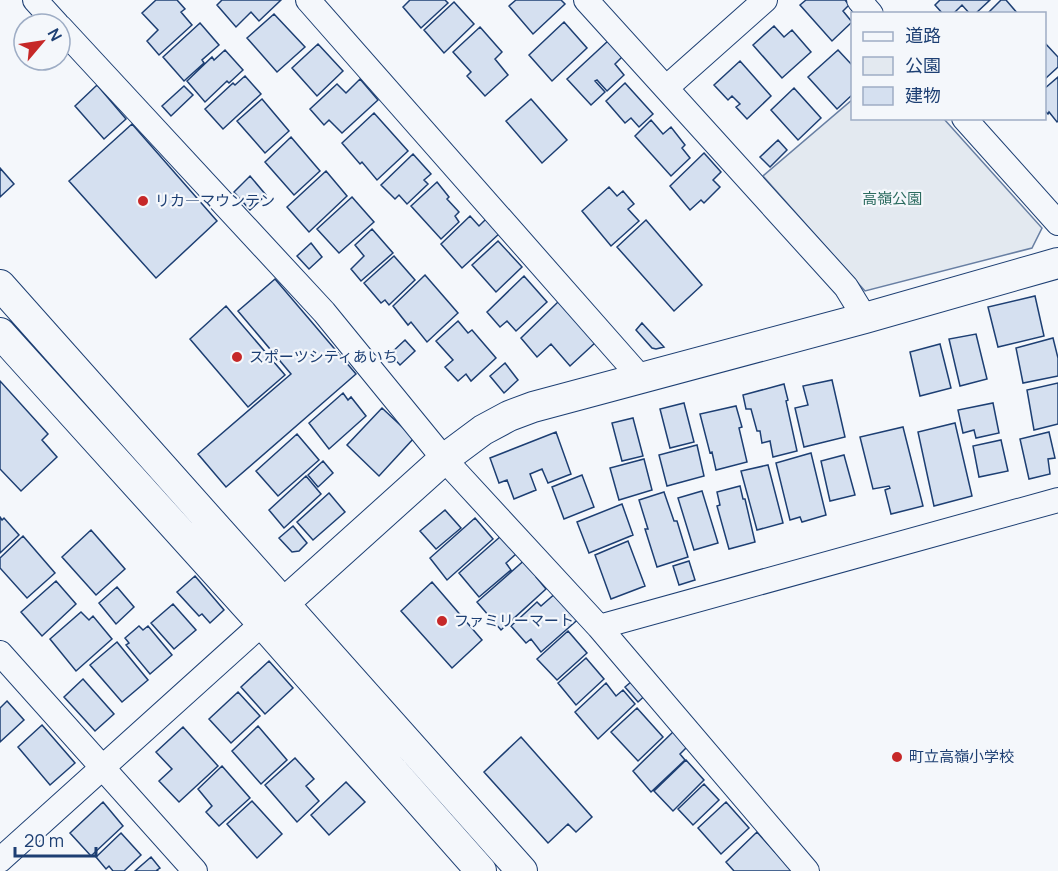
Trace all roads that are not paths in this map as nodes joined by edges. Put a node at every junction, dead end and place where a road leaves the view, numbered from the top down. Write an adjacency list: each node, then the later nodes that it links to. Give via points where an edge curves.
1 (35, 0): 6 (street)
2 (308, 0): 16 (street)
3 (586, 0): 9 (street)
4 (765, 0): 9 (street)
5 (859, 0): 7 (street)
6 (46, 12)
7 (869, 12)
8 (72, 41): 17 (street, via 324,312)
9 (666, 88): 14 (street, via 846,287)
10 (966, 120): 11 (street)
11 (1058, 223)
12 (1058, 262): 14 (street)
13 (0, 285): 19 (street)
14 (865, 318): 16 (street)
15 (0, 333): 20 (street)
16 (641, 378): 17 (street, via 509,416)
17 (444, 459): 19 (street); 21 (street)
18 (1058, 500): 21 (street)
19 (284, 603): 20 (street); 27 (street)
20 (262, 622): 23 (street); 26 (street)
21 (598, 627): 28 (street)
22 (0, 653): 23 (street)
23 (102, 767): 24 (street); 25 (street)
24 (0, 860)
25 (195, 871)
26 (481, 871)
27 (522, 871)
28 (807, 871)

